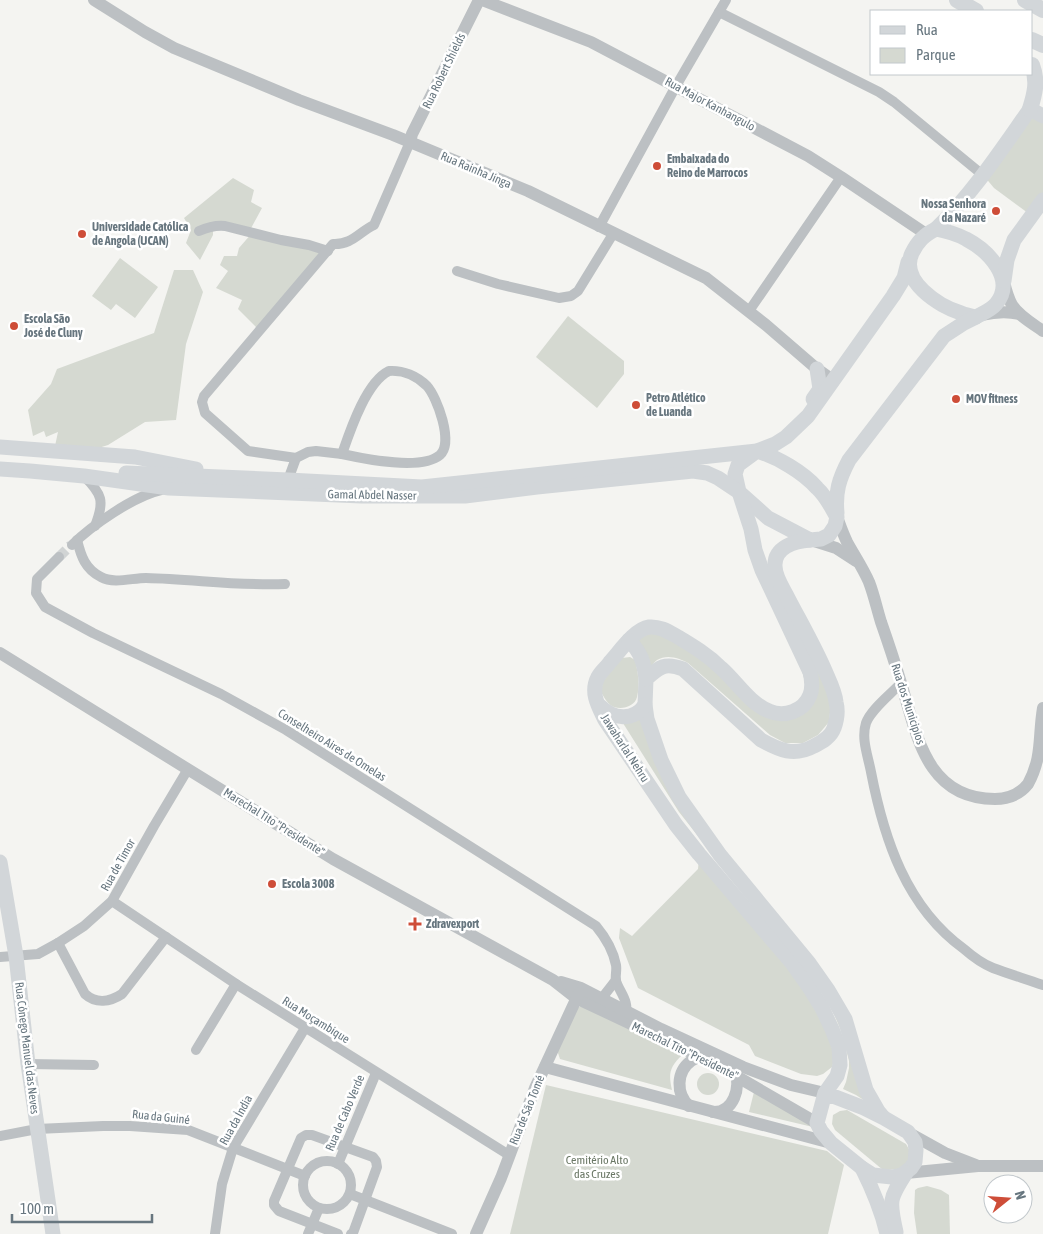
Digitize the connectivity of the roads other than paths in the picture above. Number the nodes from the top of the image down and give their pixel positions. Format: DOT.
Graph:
graph roads {
  1 [pos="94,0"];
  2 [pos="480,0"];
  3 [pos="726,0"];
  4 [pos="957,0"];
  5 [pos="1025,0"];
  6 [pos="974,10"];
  7 [pos="1043,10"];
  8 [pos="719,12"];
  9 [pos="1033,68"];
  10 [pos="676,86"];
  11 [pos="1043,95"];
  12 [pos="1037,112"];
  13 [pos="410,142"];
  14 [pos="984,176"];
  15 [pos="841,177"];
  16 [pos="1043,200"];
  17 [pos="599,227"];
  18 [pos="199,231"];
  19 [pos="931,232"];
  20 [pos="613,234"];
  21 [pos="328,251"];
  22 [pos="908,262"];
  23 [pos="457,271"];
  24 [pos="1004,281"];
  25 [pos="749,311"];
  26 [pos="1019,314"];
  27 [pos="976,317"];
  28 [pos="1043,331"];
  29 [pos="817,368"];
  30 [pos="834,381"];
  31 [pos="0,447"];
  32 [pos="757,451"];
  33 [pos="342,454"];
  34 [pos="296,458"];
  35 [pos="686,459"];
  36 [pos="0,464"];
  37 [pos="0,469"];
  38 [pos="84,476"];
  39 [pos="234,478"];
  40 [pos="288,480"];
  41 [pos="169,488"];
  42 [pos="739,492"];
  43 [pos="837,517"];
  44 [pos="95,526"];
  45 [pos="810,540"];
  46 [pos="59,557"];
  47 [pos="860,564"];
  48 [pos="285,584"];
  49 [pos="629,640"];
  50 [pos="0,653"];
  51 [pos="646,679"];
  52 [pos="901,683"];
  53 [pos="597,703"];
  54 [pos="645,705"];
  55 [pos="1043,708"];
  56 [pos="188,769"];
  57 [pos="0,862"];
  58 [pos="112,901"];
  59 [pos="166,937"];
  60 [pos="58,943"];
  61 [pos="16,956"];
  62 [pos="0,957"];
  63 [pos="616,980"];
  64 [pos="236,984"];
  65 [pos="1043,985"];
  66 [pos="579,993"];
  67 [pos="600,1004"];
  68 [pos="625,1016"];
  69 [pos="305,1028"];
  70 [pos="196,1050"];
  71 [pos="712,1052"];
  72 [pos="699,1056"];
  73 [pos="730,1060"];
  74 [pos="28,1064"];
  75 [pos="94,1064"];
  76 [pos="544,1067"];
  77 [pos="376,1073"];
  78 [pos="736,1076"];
  79 [pos="825,1093"];
  80 [pos="689,1106"];
  81 [pos="710,1112"];
  82 [pos="884,1118"];
  83 [pos="817,1123"];
  84 [pos="37,1129"];
  85 [pos="908,1132"];
  86 [pos="0,1136"];
  87 [pos="831,1143"];
  88 [pos="345,1146"];
  89 [pos="233,1148"];
  90 [pos="509,1155"];
  91 [pos="338,1164"];
  92 [pos="978,1166"];
  93 [pos="1043,1166"];
  94 [pos="862,1168"];
  95 [pos="286,1169"];
  96 [pos="906,1173"];
  97 [pos="305,1176"];
  98 [pos="350,1194"];
  99 [pos="365,1200"];
  100 [pos="319,1208"];
  101 [pos="310,1229"];
  102 [pos="52,1234"];
  103 [pos="215,1234"];
  104 [pos="338,1234"];
  105 [pos="351,1234"];
  106 [pos="452,1234"];
  107 [pos="476,1234"];
  108 [pos="887,1234"];
  109 [pos="897,1234"];
  1 -- 13 [label="street, Rua Rainha Jinga"];
  2 -- 10 [label="street, Rua Major Kanhangulo"];
  2 -- 13 [label="street, Rua Robert Shields"];
  3 -- 8 [label="street"];
  4 -- 6 [label="main road"];
  5 -- 7 [label="main road"];
  8 -- 10 [label="street"];
  8 -- 14 [label="street"];
  9 -- 12 [label="main road"];
  10 -- 15 [label="street, Rua Major Kanhangulo"];
  10 -- 17 [label="street"];
  11 -- 12 [label="main road"];
  12 -- 14 [label="main road"];
  13 -- 17 [label="street, Rua Rainha Jinga"];
  13 -- 21 [label="street"];
  14 -- 19 [label="main road"];
  15 -- 19 [label="street, Rua Major Kanhangulo"];
  15 -- 25 [label="street"];
  16 -- 24 [label="main road"];
  17 -- 20 [label="street, Rua Rainha Jinga"];
  18 -- 21 [label="street"];
  19 -- 22 [label="main road"];
  19 -- 24 [label="main road"];
  20 -- 23 [label="street"];
  20 -- 25 [label="street, Rua Rainha Jinga"];
  21 -- 34 [label="street"];
  22 -- 27 [label="main road"];
  22 -- 30 [label="main road"];
  24 -- 26 [label="street"];
  24 -- 27 [label="main road"];
  25 -- 29 [label="street, Rua Rainha Jinga"];
  26 -- 27 [label="street"];
  26 -- 28 [label="street"];
  27 -- 43 [label="main road"];
  29 -- 30 [label="street, Rua Rainha Jinga"];
  29 -- 35 [label="main road"];
  30 -- 32 [label="main road"];
  31 -- 39 [label="main road, Gamal Abdel Nasser"];
  32 -- 35 [label="main road, Gamal Abdel Nasser"];
  32 -- 42 [label="main road, Jawaharlal Nehru"];
  32 -- 43 [label="main road"];
  33 -- 33 [label="street"];
  33 -- 34 [label="street"];
  34 -- 40 [label="street"];
  35 -- 40 [label="main road, Gamal Abdel Nasser"];
  36 -- 39 [label="main road, Gamal Abdel Nasser"];
  37 -- 38 [label="main road, Gamal Abdel Nasser"];
  38 -- 41 [label="main road, Gamal Abdel Nasser"];
  38 -- 44 [label="street"];
  39 -- 40 [label="main road, Gamal Abdel Nasser"];
  41 -- 42 [label="main road, Gamal Abdel Nasser"];
  41 -- 44 [label="street"];
  42 -- 45 [label="main road, Gamal Abdel Nasser"];
  42 -- 49 [label="main road, Jawaharlal Nehru"];
  43 -- 45 [label="main road"];
  43 -- 47 [label="street, Rua dos Municipios"];
  44 -- 48 [label="street"];
  45 -- 47 [label="street"];
  45 -- 51 [label="main road"];
  46 -- 63 [label="street, Conselheiro Aires de Omelas"];
  47 -- 52 [label="street, Rua dos Municipios"];
  49 -- 51 [label="main road, Jawaharlal Nehru"];
  49 -- 53 [label="main road, Jawaharlal Nehru"];
  50 -- 56 [label="street, Marechal Tito \"Presidente\""];
  51 -- 54 [label="main road, Jawaharlal Nehru"];
  52 -- 55 [label="street, Rua dos Municipios"];
  52 -- 65 [label="street"];
  53 -- 54 [label="main road"];
  53 -- 79 [label="main road, Jawaharlal Nehru"];
  54 -- 82 [label="main road, Jawaharlal Nehru"];
  56 -- 58 [label="street, Rua de Timor"];
  56 -- 66 [label="street, Marechal Tito \"Presidente\""];
  57 -- 61 [label="main road, Rua Cónego Manuel das Neves"];
  58 -- 59 [label="street, Rua Moçambique"];
  58 -- 60 [label="street, Rua de Timor"];
  59 -- 60 [label="street"];
  59 -- 64 [label="street, Rua Moçambique"];
  60 -- 61 [label="street, Rua de Timor"];
  61 -- 62 [label="street, Rua de Timor"];
  61 -- 74 [label="main road, Rua Cónego Manuel das Neves"];
  63 -- 67 [label="street"];
  63 -- 68 [label="street, Conselheiro Aires de Omelas"];
  64 -- 69 [label="street, Rua Moçambique"];
  64 -- 70 [label="street"];
  66 -- 67 [label="street, Marechal Tito \"Presidente\""];
  66 -- 76 [label="street, Rua de São Tomé"];
  67 -- 68 [label="street, Marechal Tito \"Presidente\""];
  68 -- 71 [label="street, Marechal Tito \"Presidente\""];
  68 -- 72 [label="street, Marechal Tito \"Presidente\""];
  69 -- 77 [label="street, Rua Moçambique"];
  69 -- 89 [label="street, Rua da Índia"];
  71 -- 72 [label="street"];
  71 -- 73 [label="street, Marechal Tito \"Presidente\""];
  72 -- 78 [label="street, Marechal Tito \"Presidente\""];
  72 -- 80 [label="street"];
  73 -- 78 [label="street"];
  73 -- 79 [label="street, Marechal Tito \"Presidente\""];
  74 -- 75 [label="street"];
  74 -- 84 [label="main road, Rua Cónego Manuel das Neves"];
  76 -- 80 [label="street"];
  76 -- 90 [label="street, Rua de São Tomé"];
  77 -- 88 [label="street, Rua de Cabo Verde"];
  77 -- 90 [label="street, Rua Moçambique"];
  78 -- 81 [label="street"];
  78 -- 83 [label="street, Marechal Tito \"Presidente\""];
  79 -- 82 [label="main road"];
  79 -- 83 [label="main road, Jawaharlal Nehru"];
  80 -- 81 [label="street"];
  81 -- 87 [label="street"];
  82 -- 85 [label="main road"];
  83 -- 87 [label="main road"];
  84 -- 86 [label="street, Rua da Guiné"];
  84 -- 89 [label="street, Rua da Guiné"];
  84 -- 102 [label="main road, Rua Cónego Manuel das Neves"];
  85 -- 92 [label="street"];
  85 -- 96 [label="main road"];
  87 -- 94 [label="main road"];
  88 -- 91 [label="street, Rua de Cabo Verde"];
  88 -- 95 [label="street"];
  88 -- 99 [label="street"];
  89 -- 95 [label="street, Rua da Guiné"];
  89 -- 103 [label="street, Rua da Índia"];
  90 -- 107 [label="street, Rua de São Tomé"];
  91 -- 97 [label="street"];
  91 -- 98 [label="street"];
  92 -- 93 [label="street"];
  92 -- 96 [label="street"];
  94 -- 96 [label="main road"];
  94 -- 108 [label="main road"];
  95 -- 97 [label="street, Rua da Guiné"];
  95 -- 101 [label="street"];
  96 -- 109 [label="main road"];
  97 -- 100 [label="street"];
  98 -- 99 [label="street"];
  98 -- 100 [label="street"];
  99 -- 105 [label="street"];
  99 -- 106 [label="street"];
  100 -- 101 [label="street"];
  101 -- 104 [label="street"];
}
